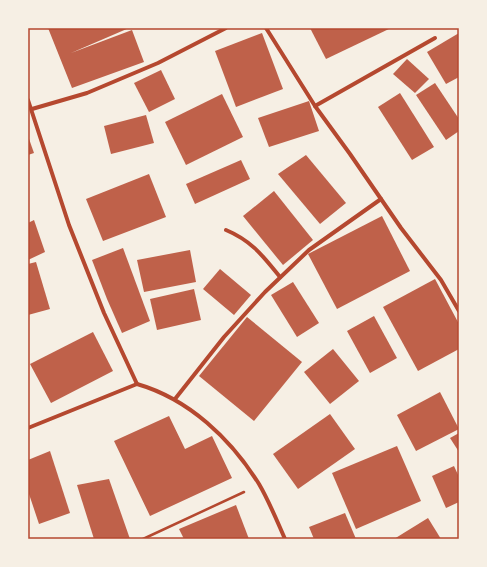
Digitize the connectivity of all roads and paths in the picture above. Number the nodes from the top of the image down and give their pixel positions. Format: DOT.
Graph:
graph roads {
  1 [pos="226,28"];
  2 [pos="266,28"];
  3 [pos="434,38"];
  4 [pos="28,100"];
  5 [pos="315,106"];
  6 [pos="32,109"];
  7 [pos="381,199"];
  8 [pos="226,230"];
  9 [pos="280,277"];
  10 [pos="459,311"];
  11 [pos="137,384"];
  12 [pos="175,399"];
  13 [pos="28,428"];
  14 [pos="259,485"];
  15 [pos="143,539"];
  16 [pos="286,539"];
  1 -- 6 [label="street"];
  2 -- 5 [label="street"];
  3 -- 5 [label="street"];
  4 -- 6 [label="street"];
  5 -- 7 [label="street"];
  6 -- 11 [label="street"];
  7 -- 9 [label="street"];
  7 -- 10 [label="street"];
  8 -- 9 [label="street"];
  9 -- 12 [label="street"];
  11 -- 12 [label="street"];
  11 -- 13 [label="street"];
  12 -- 14 [label="street"];
  14 -- 15 [label="path"];
  14 -- 16 [label="street"];
}
